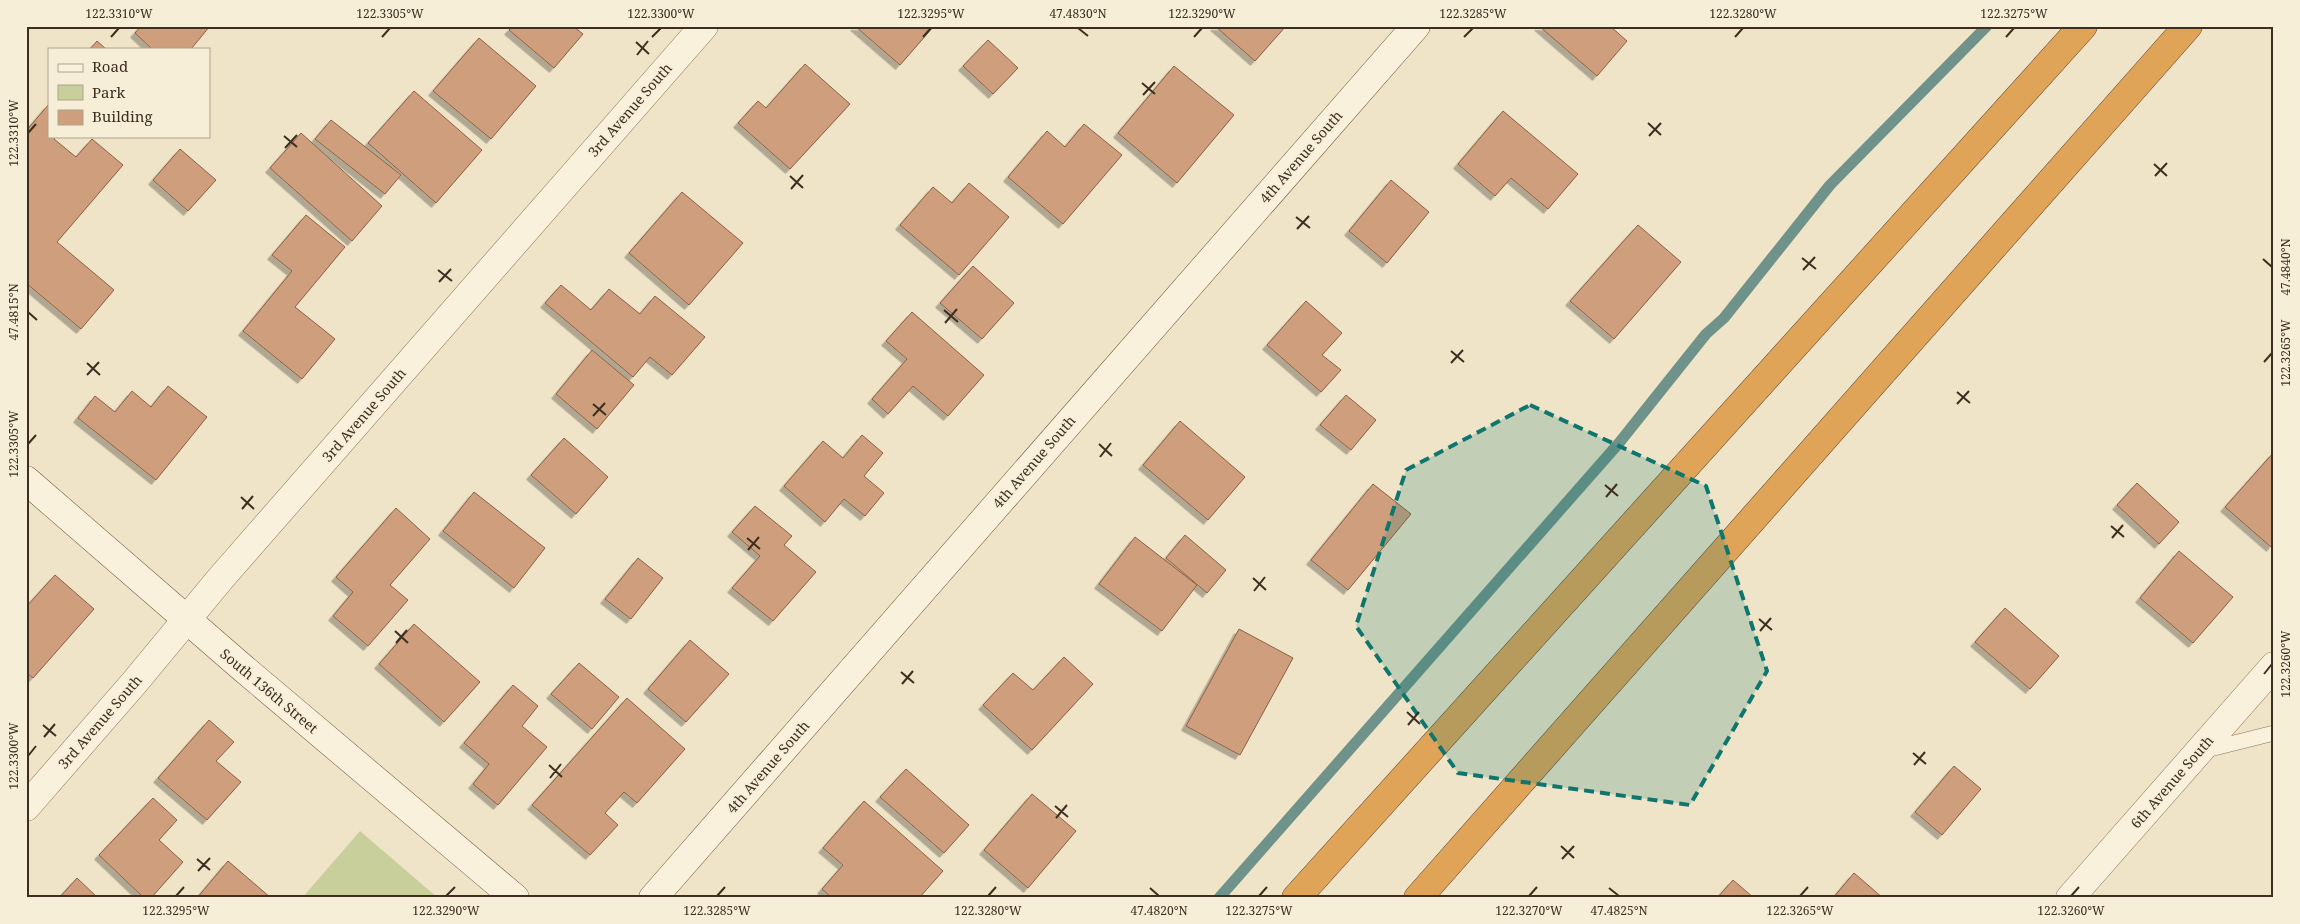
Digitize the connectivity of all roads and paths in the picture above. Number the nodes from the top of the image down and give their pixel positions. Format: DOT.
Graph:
graph roads {
  1 [pos="704,26"];
  2 [pos="1416,26"];
  3 [pos="2083,26"];
  4 [pos="2188,26"];
  5 [pos="26,480"];
  6 [pos="186,620"];
  7 [pos="2274,666"];
  8 [pos="2274,733"];
  9 [pos="2199,752"];
  10 [pos="26,807"];
  11 [pos="515,898"];
  12 [pos="653,898"];
  13 [pos="1296,898"];
  14 [pos="1418,898"];
  15 [pos="2070,898"];
  1 -- 6 [label="street, 3rd Avenue South"];
  2 -- 12 [label="street, 4th Avenue South"];
  3 -- 13 [label="highway"];
  4 -- 14 [label="highway"];
  5 -- 6 [label="street, South 136th Street"];
  6 -- 10 [label="street, 3rd Avenue South"];
  6 -- 11 [label="street, South 136th Street"];
  7 -- 9 [label="street, 6th Avenue South"];
  8 -- 9 [label="lane"];
  9 -- 15 [label="street, 6th Avenue South"];
}
